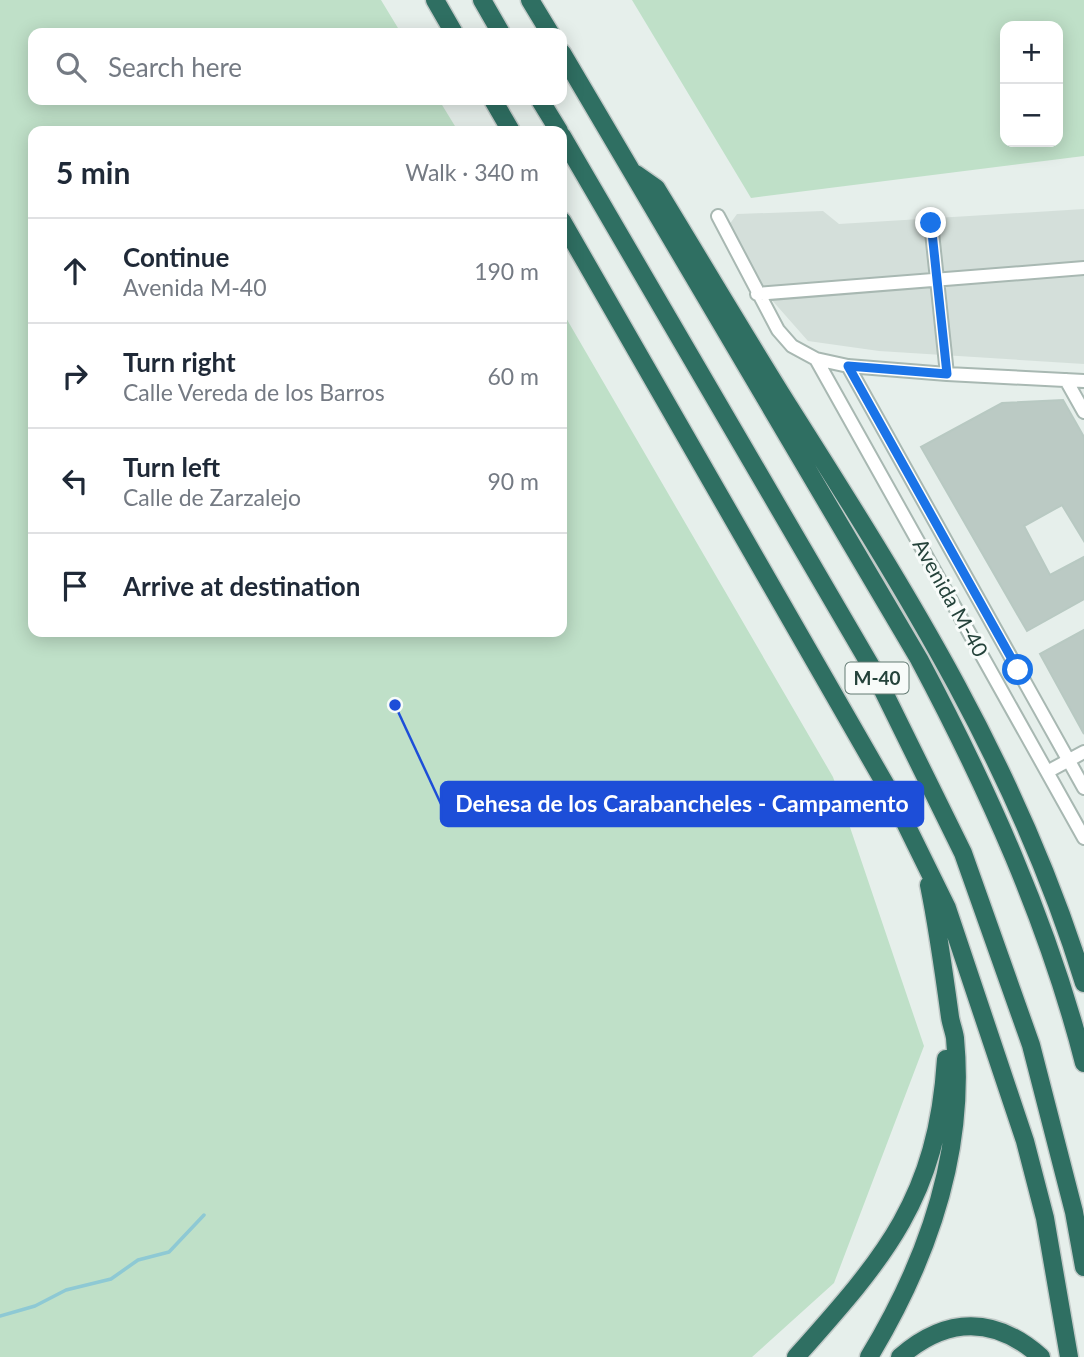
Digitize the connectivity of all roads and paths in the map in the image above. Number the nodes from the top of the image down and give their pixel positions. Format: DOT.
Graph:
graph roads {
  1 [pos="435,0"];
  2 [pos="482,0"];
  3 [pos="530,0"];
  4 [pos="451,28"];
  5 [pos="498,28"];
  6 [pos="547,28"];
  7 [pos="567,60"];
  8 [pos="495,105"];
  9 [pos="543,105"];
  10 [pos="507,126"];
  11 [pos="556,126"];
  12 [pos="567,145"];
  13 [pos="633,172"];
  14 [pos="718,216"];
  15 [pos="931,223"];
  16 [pos="567,230"];
  17 [pos="1084,268"];
  18 [pos="937,279"];
  19 [pos="757,294"];
  20 [pos="816,359"];
  21 [pos="848,366"];
  22 [pos="947,374"];
  23 [pos="1066,380"];
  24 [pos="1084,381"];
  25 [pos="1084,412"];
  26 [pos="1018,670"];
  27 [pos="997,682"];
  28 [pos="1084,752"];
  29 [pos="1069,760"];
  30 [pos="1047,772"];
  31 [pos="1084,788"];
  32 [pos="1084,838"];
  33 [pos="925,865"];
  34 [pos="1068,931"];
  35 [pos="1084,961"];
  36 [pos="1084,983"];
  37 [pos="951,1021"];
  38 [pos="1084,1063"];
  39 [pos="1084,1267"];
  40 [pos="796,1357"];
  41 [pos="869,1357"];
  42 [pos="900,1357"];
  43 [pos="1041,1357"];
  44 [pos="1069,1357"];
  1 -- 4 [label="highway"];
  2 -- 5 [label="highway"];
  3 -- 6 [label="highway"];
  7 -- 13 [label="highway, M-40"];
  8 -- 10 [label="highway"];
  9 -- 11 [label="highway"];
  12 -- 39 [label="highway, M-40"];
  13 -- 34 [label="highway"];
  13 -- 38 [label="highway, M-40"];
  14 -- 19 [label="street"];
  15 -- 18 [label="street"];
  16 -- 33 [label="highway"];
  17 -- 18 [label="street"];
  18 -- 19 [label="street"];
  18 -- 22 [label="street"];
  19 -- 20 [label="street"];
  20 -- 21 [label="street"];
  20 -- 27 [label="street, Avenida M-40"];
  21 -- 22 [label="street"];
  21 -- 26 [label="street, Avenida M-40"];
  22 -- 23 [label="street"];
  23 -- 24 [label="street"];
  23 -- 25 [label="street"];
  26 -- 27 [label="street"];
  26 -- 29 [label="street, Avenida M-40"];
  27 -- 30 [label="street, Avenida M-40"];
  28 -- 29 [label="street"];
  29 -- 30 [label="street"];
  29 -- 31 [label="street, Avenida M-40"];
  30 -- 32 [label="street, Avenida M-40"];
  33 -- 37 [label="highway"];
  33 -- 44 [label="highway"];
  34 -- 35 [label="highway"];
  34 -- 36 [label="highway"];
  37 -- 40 [label="highway"];
  37 -- 41 [label="highway"];
  42 -- 43 [label="highway"];
}
